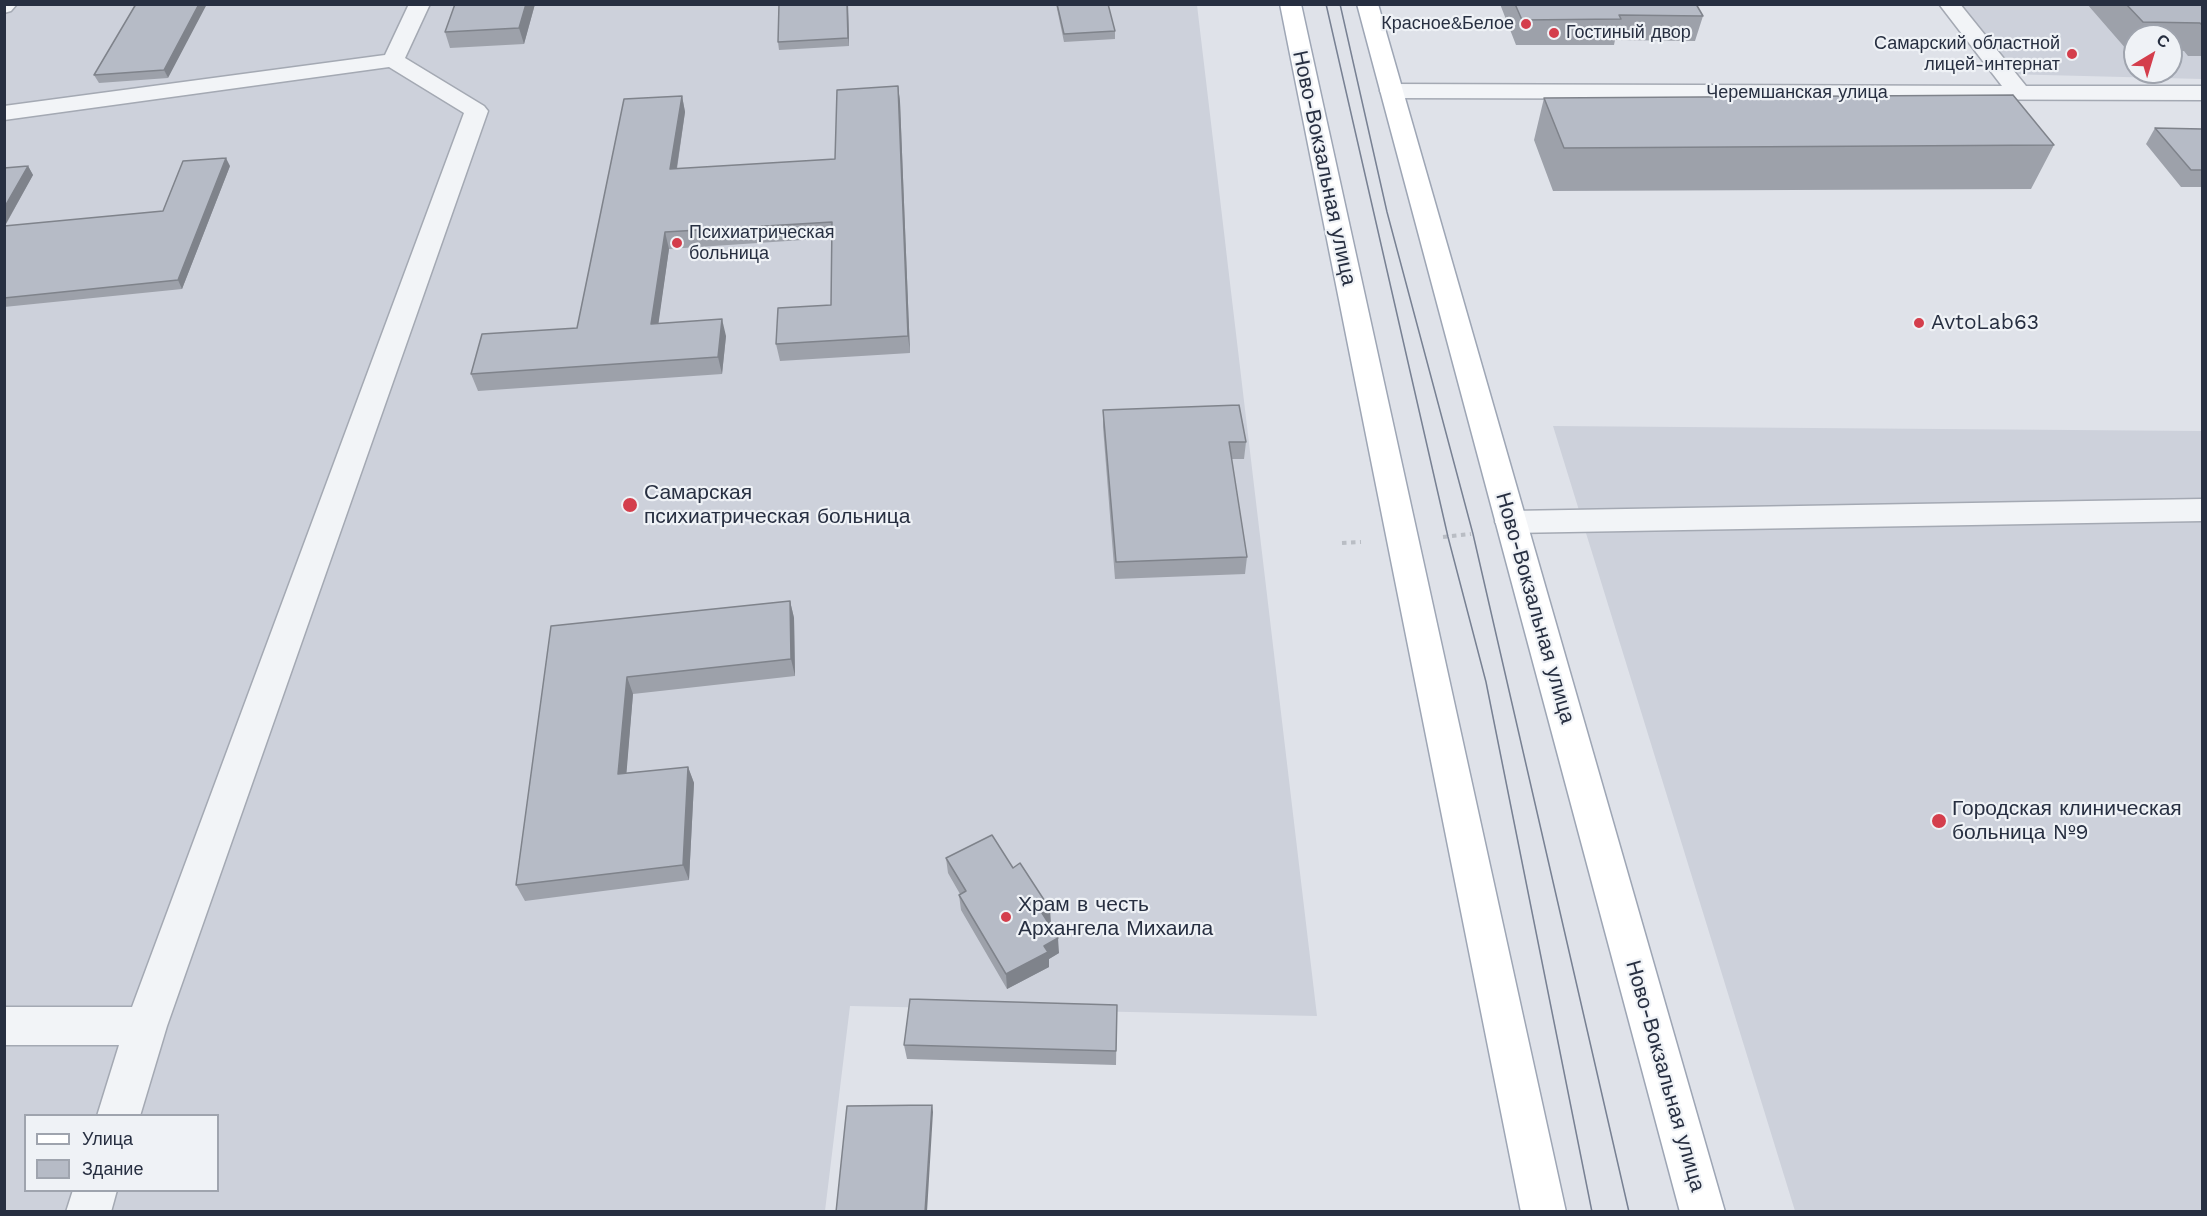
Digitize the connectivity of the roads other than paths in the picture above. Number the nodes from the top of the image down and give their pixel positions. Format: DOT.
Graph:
graph roads {
  1 [pos="420,4"];
  2 [pos="1290,4"];
  3 [pos="1367,4"];
  4 [pos="1949,4"];
  5 [pos="393,60"];
  6 [pos="1391,92"];
  7 [pos="2020,93"];
  8 [pos="2202,93"];
  9 [pos="4,113"];
  10 [pos="2202,510"];
  11 [pos="1513,529"];
  12 [pos="4,1026"];
  13 [pos="146,1026"];
  14 [pos="119,1114"];
  15 [pos="95,1192"];
  16 [pos="88,1212"];
  17 [pos="1544,1212"];
  18 [pos="1703,1212"];
  1 -- 5 [label="street"];
  2 -- 17 [label="main road, Ново-Вокзальная улица"];
  3 -- 6 [label="main road, Ново-Вокзальная улица"];
  4 -- 7 [label="street"];
  5 -- 9 [label="street"];
  5 -- 13 [label="street"];
  6 -- 7 [label="street, Черемшанская улица"];
  6 -- 11 [label="main road, Ново-Вокзальная улица"];
  7 -- 8 [label="street, Черемшанская улица"];
  10 -- 11 [label="street"];
  11 -- 18 [label="main road, Ново-Вокзальная улица"];
  12 -- 13 [label="street"];
  13 -- 14 [label="street"];
  15 -- 16 [label="street"];
}
